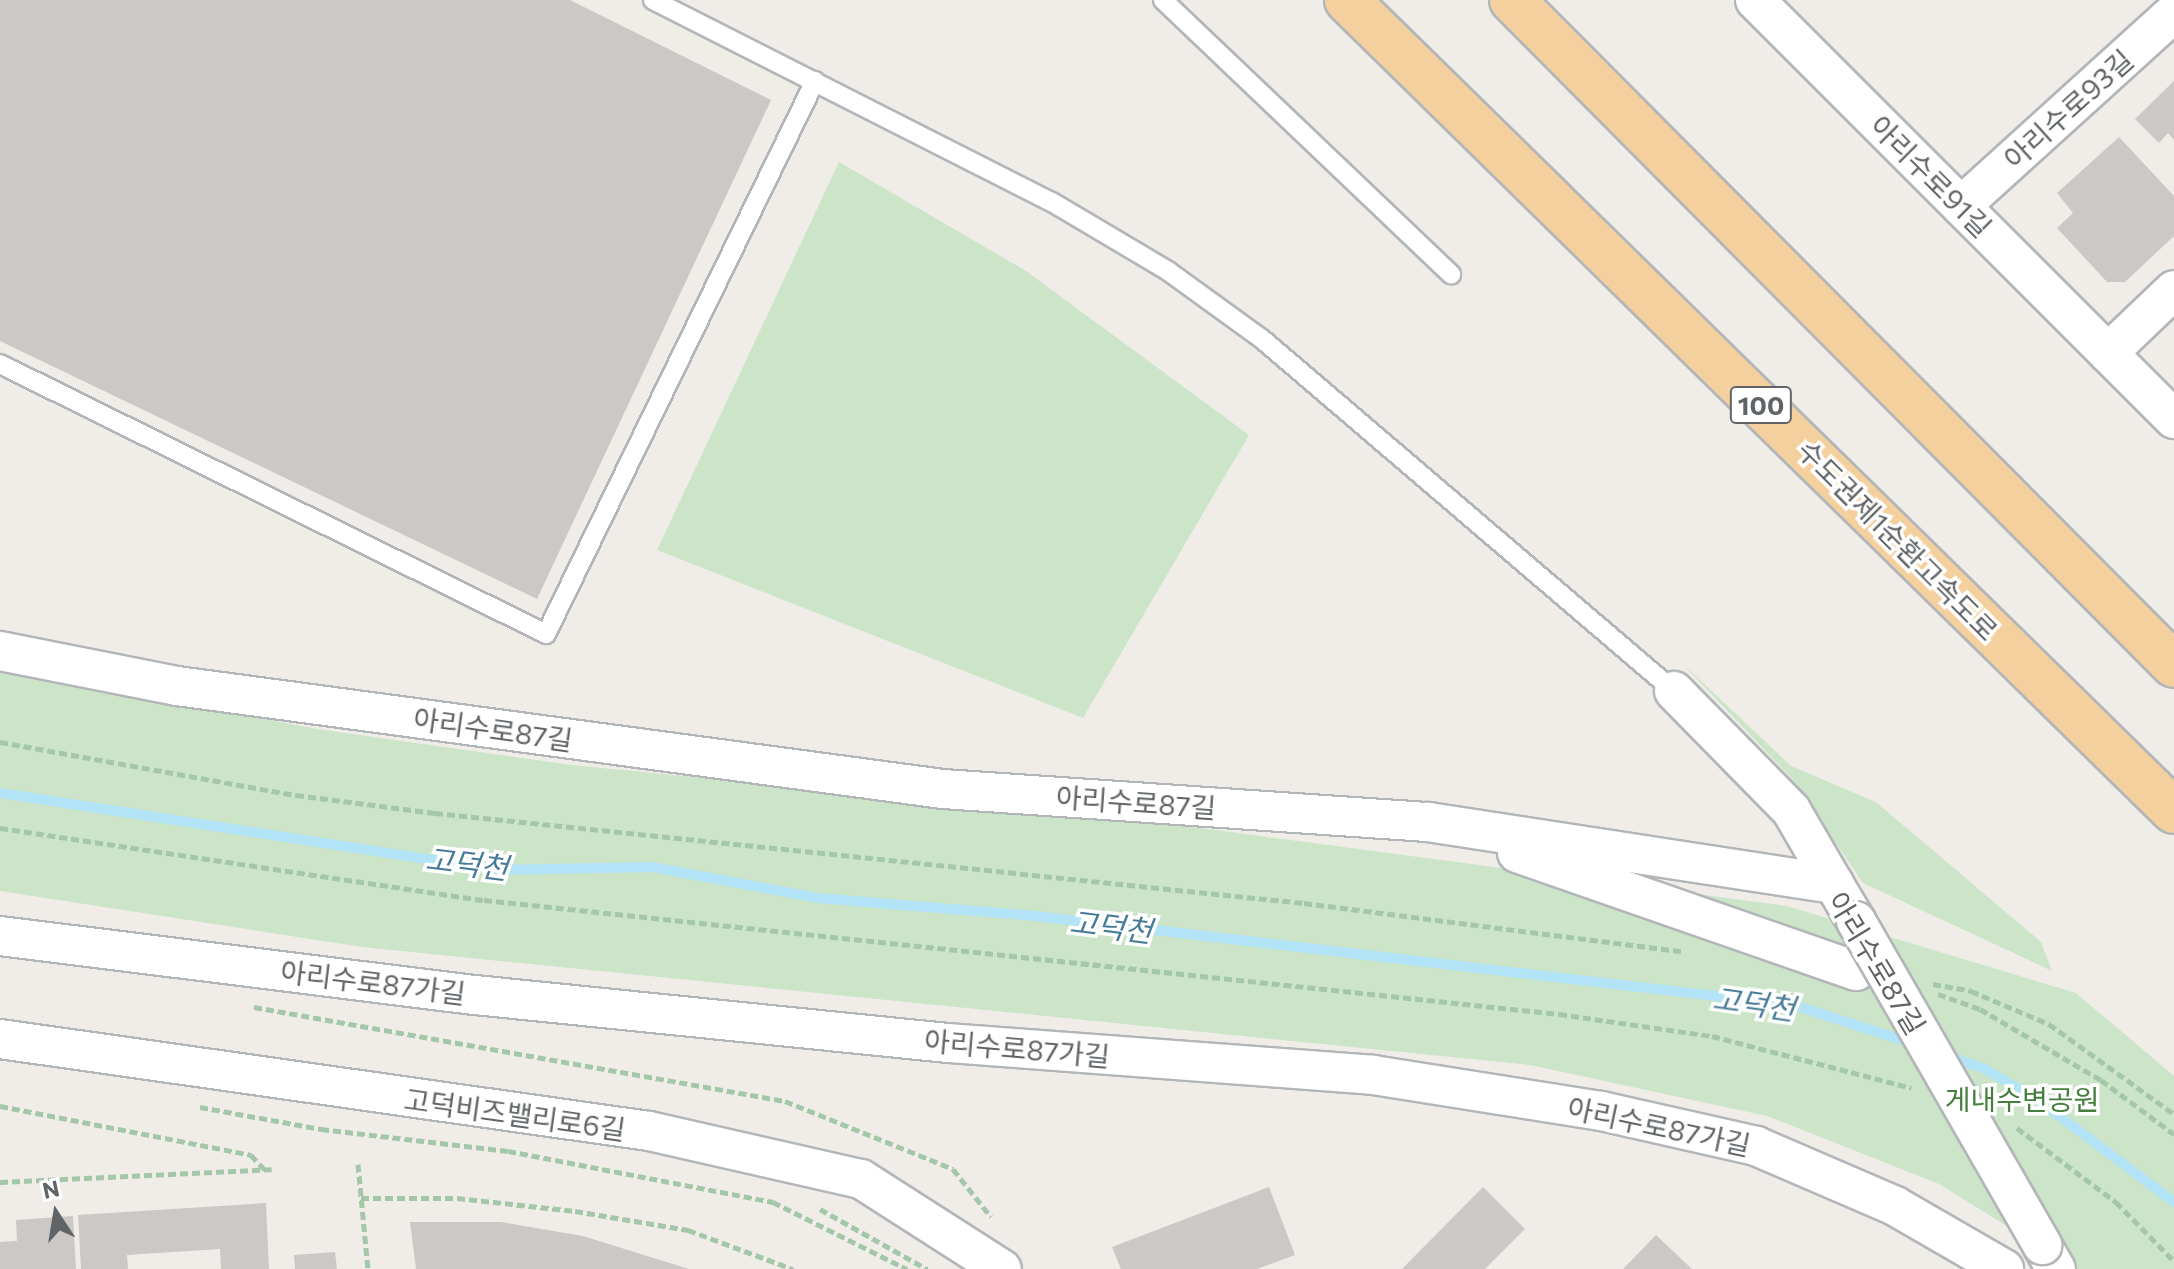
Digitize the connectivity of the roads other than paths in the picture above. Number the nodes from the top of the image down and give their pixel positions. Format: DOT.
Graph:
graph roads {
  1 [pos="653,0"];
  2 [pos="1163,0"];
  3 [pos="1347,0"];
  4 [pos="1512,0"];
  5 [pos="1755,0"];
  6 [pos="2174,13"];
  7 [pos="815,81"];
  8 [pos="1961,206"];
  9 [pos="1451,274"];
  10 [pos="2174,290"];
  11 [pos="2108,353"];
  12 [pos="0,364"];
  13 [pos="2174,419"];
  14 [pos="0,651"];
  15 [pos="2174,665"];
  16 [pos="1674,691"];
  17 [pos="2174,811"];
  18 [pos="1428,822"];
  19 [pos="1834,884"];
  20 [pos="0,936"];
  21 [pos="1856,971"];
  22 [pos="0,1039"];
  23 [pos="2049,1257"];
  24 [pos="1002,1269"];
  25 [pos="2004,1269"];
  1 -- 7 [label="lane"];
  2 -- 9 [label="lane"];
  3 -- 17 [label="highway, 수도권제1순환고속도로 / 100"];
  4 -- 15 [label="highway"];
  5 -- 8 [label="street, 아리수로91길"];
  6 -- 8 [label="street, 아리수로93길"];
  7 -- 12 [label="lane"];
  7 -- 16 [label="lane"];
  8 -- 11 [label="street, 아리수로91길"];
  10 -- 11 [label="street"];
  11 -- 13 [label="street, 아리수로91길"];
  14 -- 18 [label="street, 아리수로87길"];
  16 -- 19 [label="street"];
  18 -- 19 [label="street, 아리수로87길"];
  18 -- 21 [label="street"];
  19 -- 23 [label="street, 아리수로87길, bridge"];
  20 -- 25 [label="street, 아리수로87가길"];
  22 -- 24 [label="street, 고덕비즈밸리로6길"];
}
